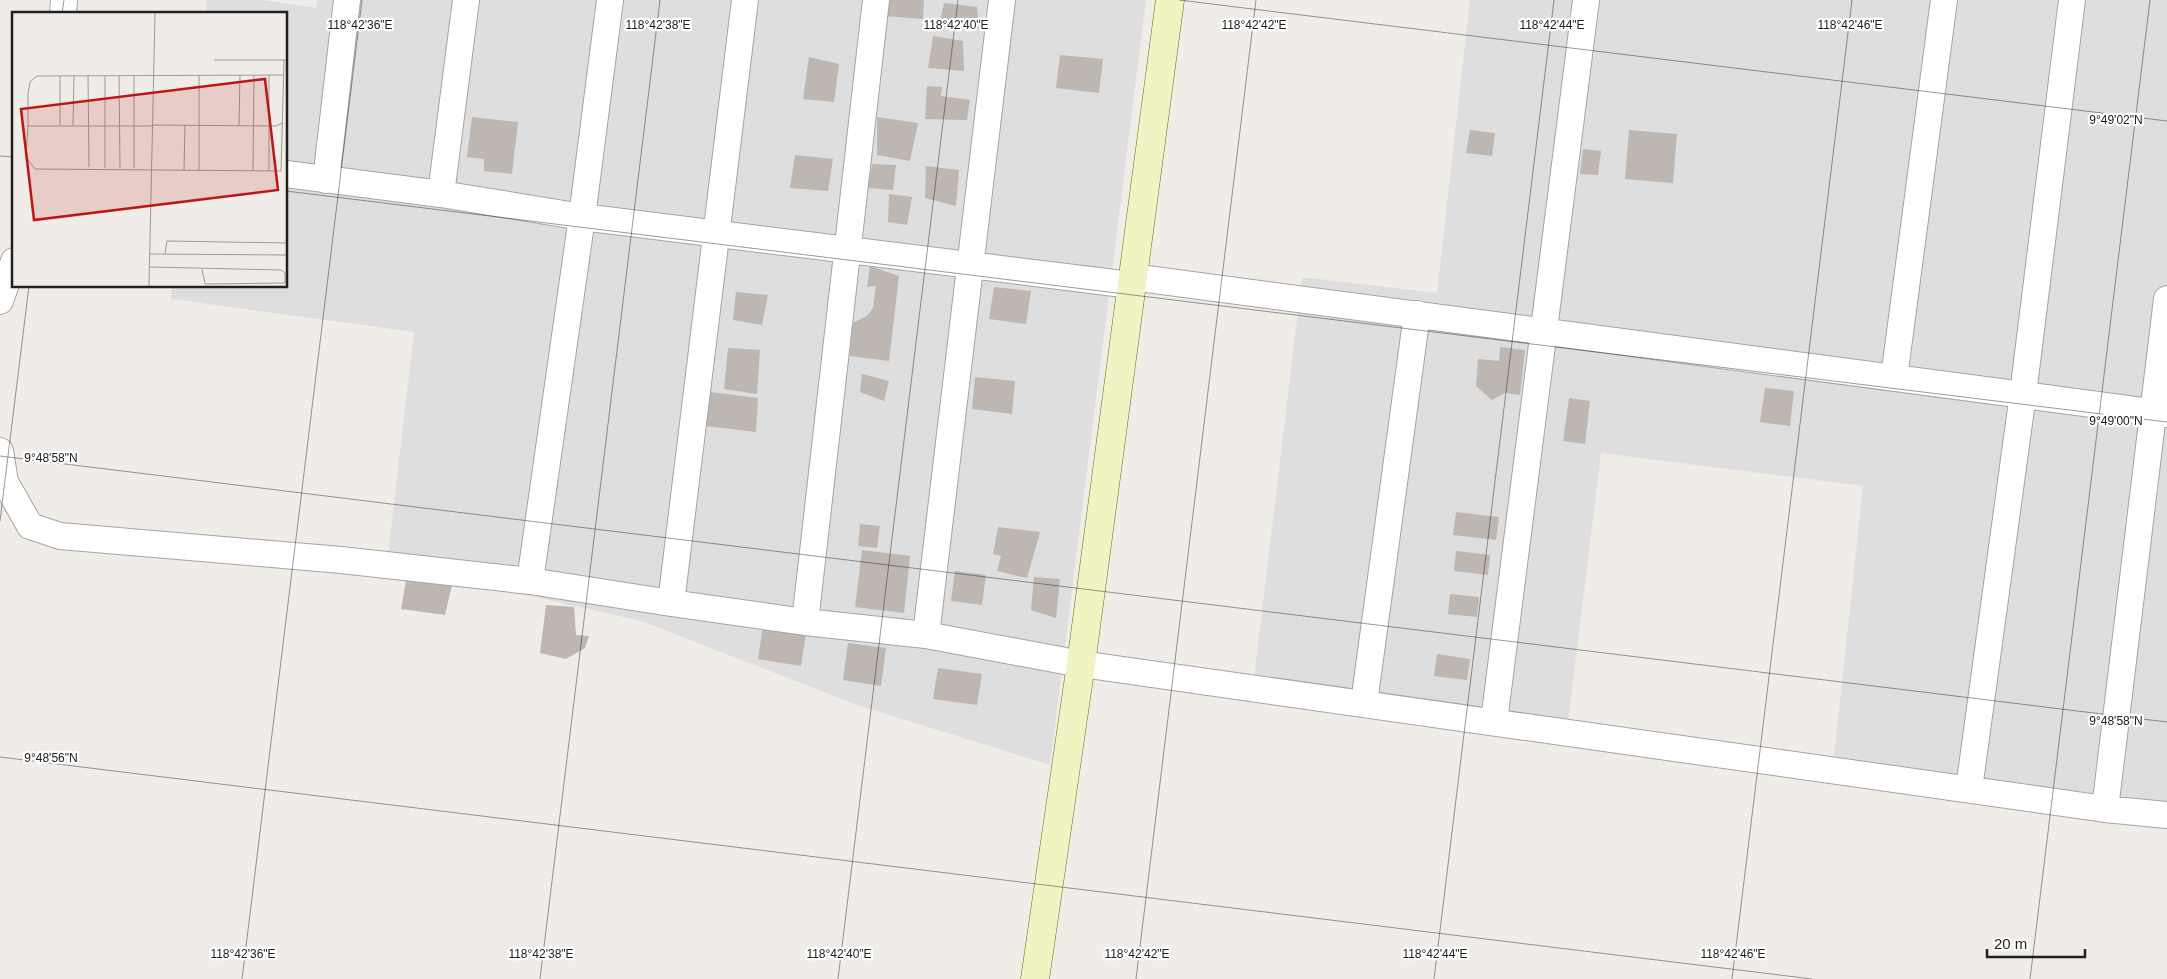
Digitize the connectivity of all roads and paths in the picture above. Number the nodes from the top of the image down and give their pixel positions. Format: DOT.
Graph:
graph roads {
  1 [pos="347,0"];
  2 [pos="466,0"];
  3 [pos="610,0"];
  4 [pos="745,0"];
  5 [pos="876,0"];
  6 [pos="1002,0"];
  7 [pos="1170,0"];
  8 [pos="1586,0"];
  9 [pos="1944,0"];
  10 [pos="2072,0"];
  11 [pos="288,174"];
  12 [pos="326,180"];
  13 [pos="441,194"];
  14 [pos="582,217"];
  15 [pos="717,234"];
  16 [pos="848,250"];
  17 [pos="970,265"];
  18 [pos="12,267"];
  19 [pos="1131,281"];
  20 [pos="2167,299"];
  21 [pos="0,301"];
  22 [pos="1417,314"];
  23 [pos="1544,332"];
  24 [pos="1894,378"];
  25 [pos="2023,394"];
  26 [pos="2160,413"];
  27 [pos="0,451"];
  28 [pos="530,581"];
  29 [pos="671,603"];
  30 [pos="805,622"];
  31 [pos="926,635"];
  32 [pos="1081,664"];
  33 [pos="1364,703"];
  34 [pos="1494,721"];
  35 [pos="1969,789"];
  36 [pos="2105,809"];
  37 [pos="2167,814"];
  38 [pos="1035,979"];
  1 -- 12 [label="street"];
  2 -- 13 [label="street"];
  3 -- 14 [label="street"];
  4 -- 15 [label="street"];
  5 -- 16 [label="street"];
  6 -- 17 [label="street"];
  7 -- 19 [label="street"];
  8 -- 23 [label="street"];
  9 -- 24 [label="street"];
  10 -- 25 [label="street"];
  11 -- 12 [label="street"];
  12 -- 13 [label="street"];
  13 -- 14 [label="street"];
  14 -- 15 [label="street"];
  14 -- 28 [label="street"];
  15 -- 16 [label="street"];
  15 -- 29 [label="street"];
  16 -- 17 [label="street"];
  16 -- 30 [label="street"];
  17 -- 19 [label="street"];
  17 -- 31 [label="street"];
  18 -- 21 [label="street"];
  19 -- 22 [label="street"];
  19 -- 32 [label="street"];
  20 -- 26 [label="street"];
  22 -- 23 [label="street"];
  22 -- 33 [label="street"];
  23 -- 24 [label="street"];
  23 -- 34 [label="street"];
  24 -- 25 [label="street"];
  25 -- 26 [label="street"];
  25 -- 35 [label="street"];
  26 -- 36 [label="street"];
  27 -- 28 [label="street"];
  28 -- 29 [label="street"];
  29 -- 30 [label="street"];
  30 -- 31 [label="street"];
  31 -- 32 [label="street"];
  32 -- 33 [label="street"];
  32 -- 38 [label="street"];
  33 -- 34 [label="street"];
  34 -- 35 [label="street"];
  35 -- 36 [label="street"];
  36 -- 37 [label="street"];
}
